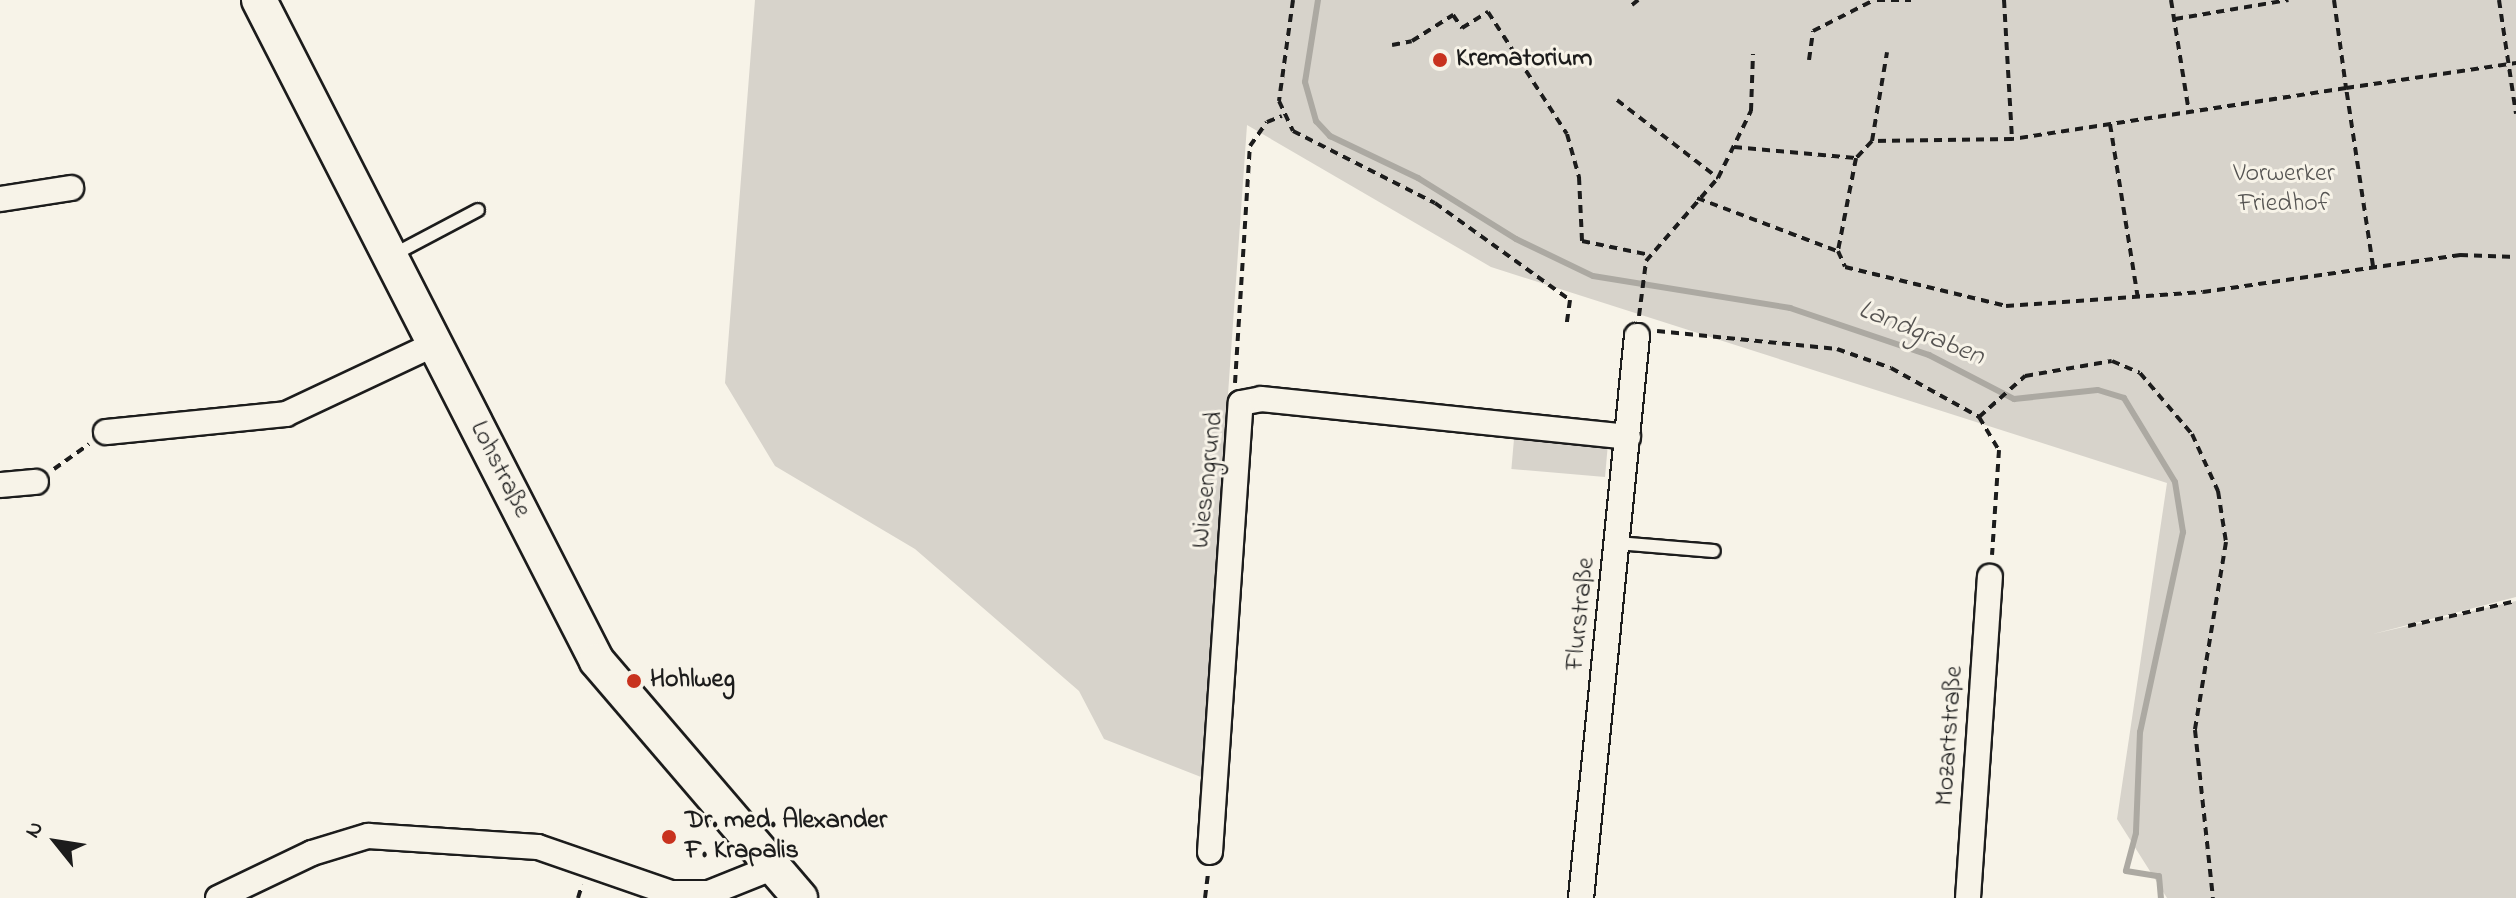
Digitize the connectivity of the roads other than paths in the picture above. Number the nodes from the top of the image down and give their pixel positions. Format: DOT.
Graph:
graph roads {
  1 [pos="259,0"];
  2 [pos="71,188"];
  3 [pos="0,199"];
  4 [pos="478,210"];
  5 [pos="390,257"];
  6 [pos="1645,333"];
  7 [pos="435,344"];
  8 [pos="106,432"];
  9 [pos="1628,437"];
  10 [pos="36,482"];
  11 [pos="0,485"];
  12 [pos="1617,543"];
  13 [pos="1714,551"];
  14 [pos="1990,577"];
  15 [pos="1210,852"];
  16 [pos="774,867"];
  17 [pos="729,892"];
  18 [pos="218,898"];
  19 [pos="800,898"];
  20 [pos="1581,898"];
  21 [pos="1968,898"];
  1 -- 5 [label="main road, Lohstraße"];
  2 -- 3 [label="street"];
  4 -- 5 [label="lane"];
  5 -- 7 [label="main road, Lohstraße"];
  6 -- 9 [label="street, Flurstraße"];
  7 -- 8 [label="street"];
  7 -- 16 [label="main road, Lohstraße"];
  9 -- 12 [label="street, Flurstraße"];
  9 -- 15 [label="street, Wiesengrund"];
  10 -- 11 [label="street"];
  12 -- 13 [label="lane"];
  12 -- 20 [label="street, Flurstraße"];
  14 -- 21 [label="street, Mozartstraße"];
  16 -- 17 [label="street"];
  16 -- 19 [label="main road, Lohstraße"];
  17 -- 18 [label="street"];
}
